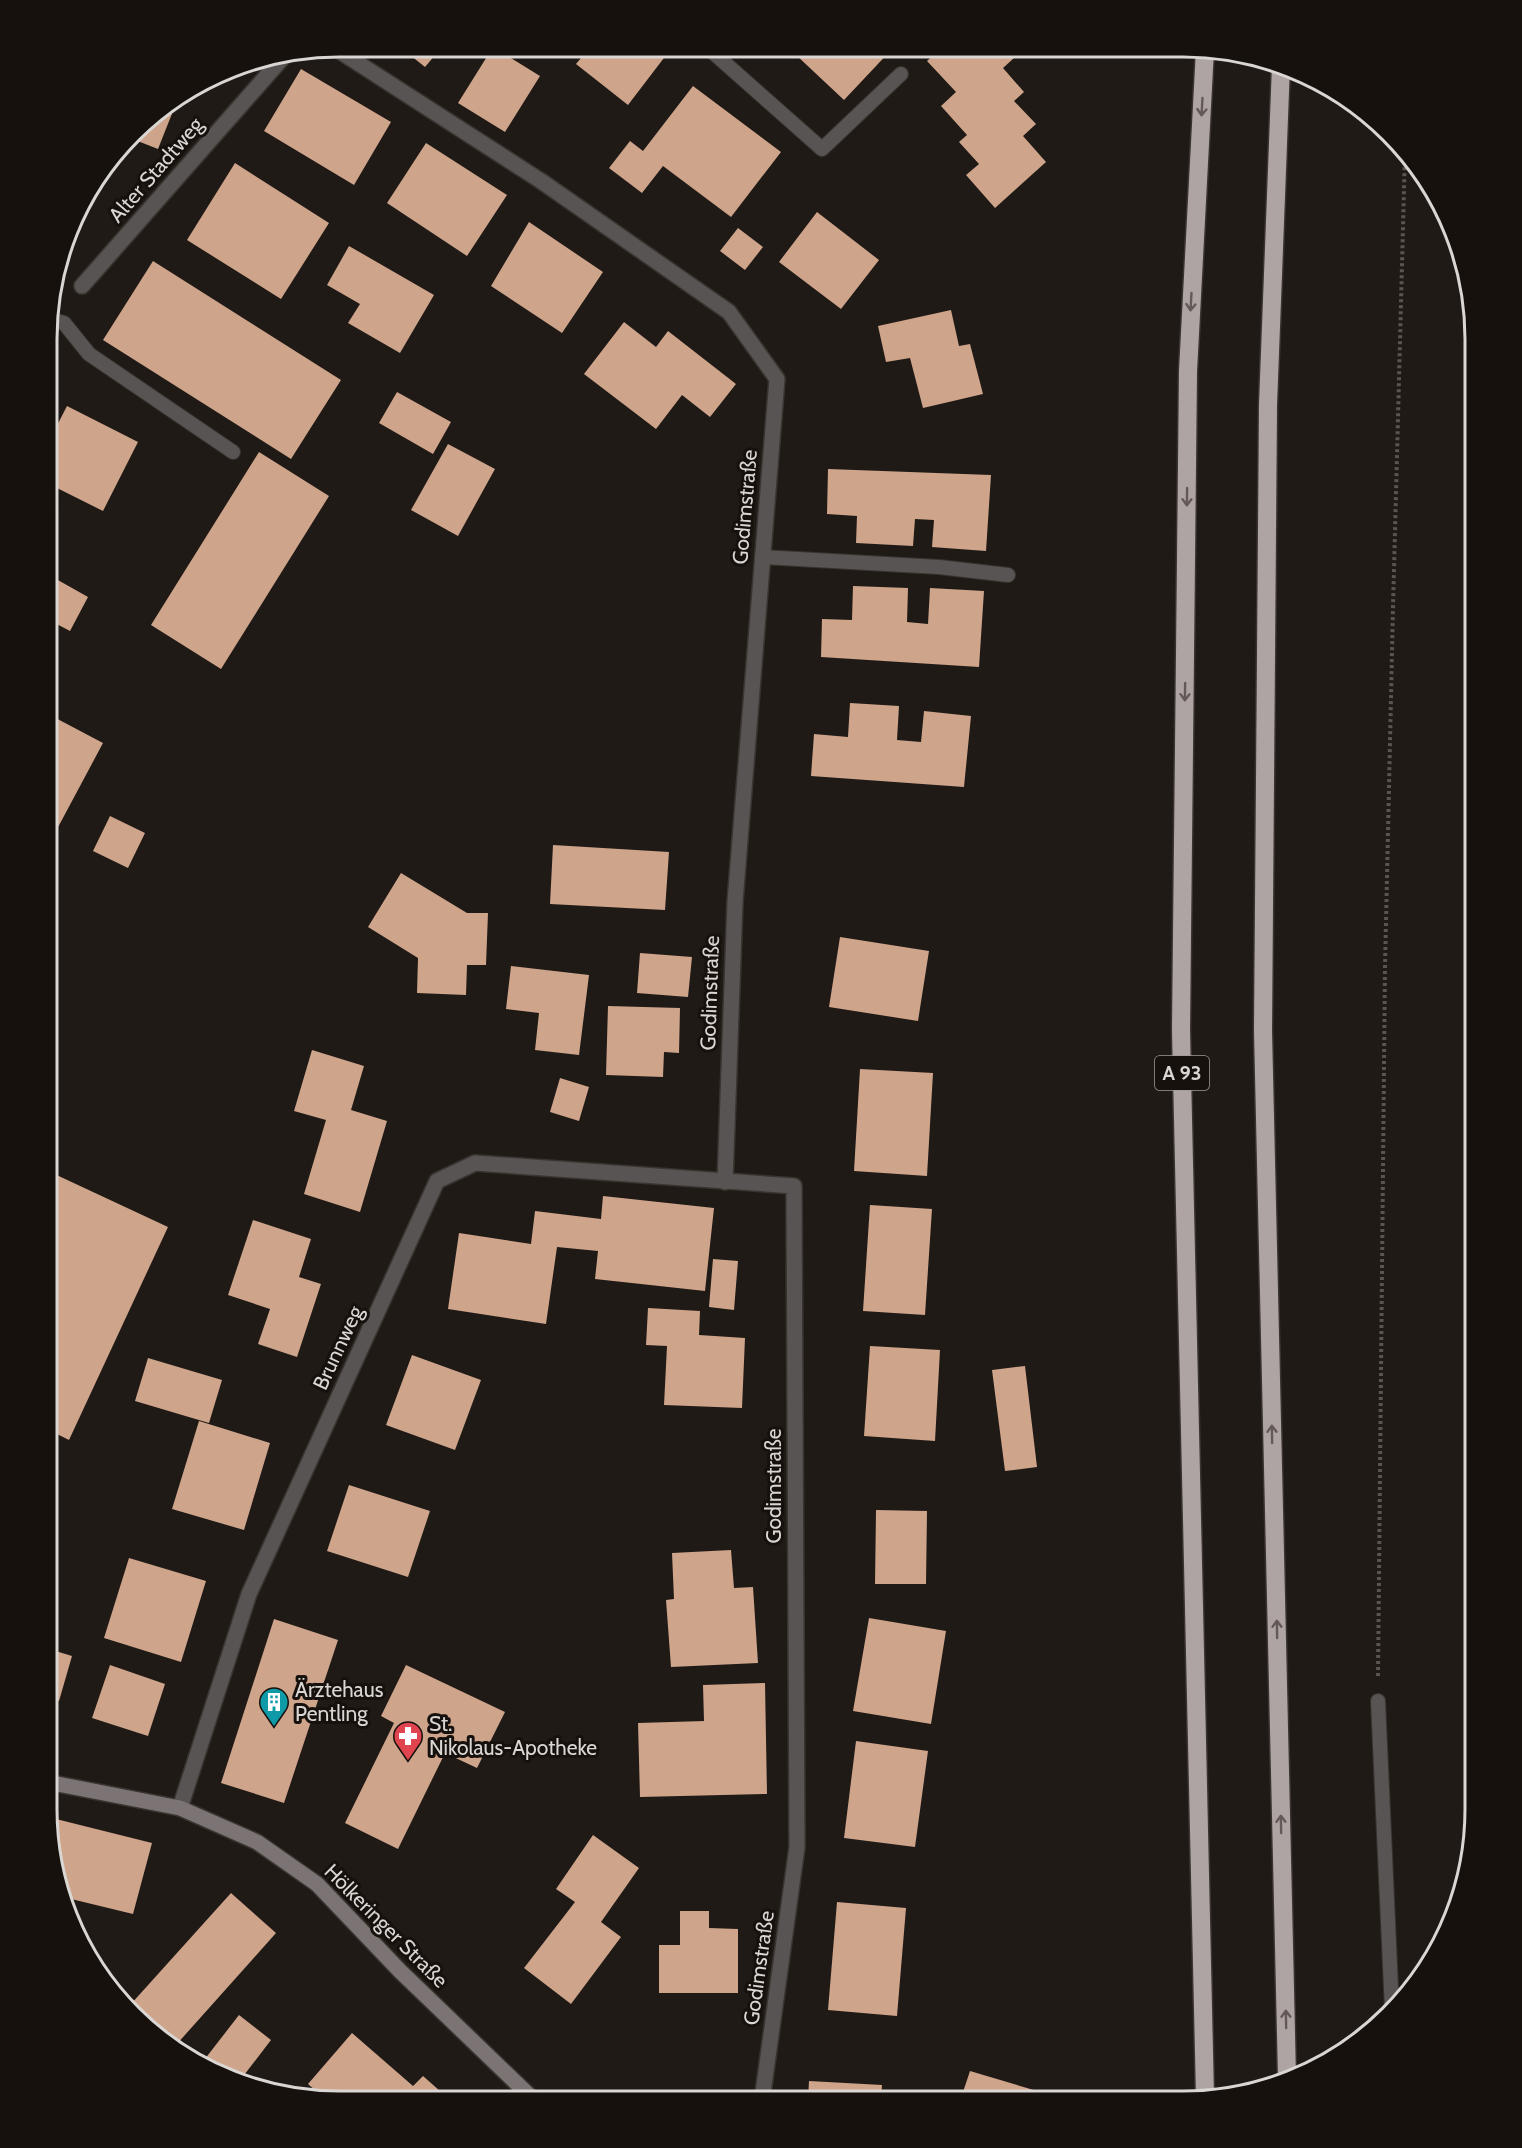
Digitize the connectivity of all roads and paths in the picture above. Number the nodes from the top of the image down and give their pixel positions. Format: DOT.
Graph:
graph roads {
  1 [pos="349,57"];
  2 [pos="718,57"];
  3 [pos="1205,58"];
  4 [pos="278,64"];
  5 [pos="1281,74"];
  6 [pos="901,75"];
  7 [pos="1405,164"];
  8 [pos="82,286"];
  9 [pos="58,321"];
  10 [pos="233,452"];
  11 [pos="762,557"];
  12 [pos="1008,575"];
  13 [pos="725,1182"];
  14 [pos="1378,1701"];
  15 [pos="57,1784"];
  16 [pos="180,1808"];
  17 [pos="1392,1999"];
  18 [pos="1287,2071"];
  19 [pos="1205,2090"];
  20 [pos="525,2091"];
  21 [pos="763,2091"];
  1 -- 11 [label="street, Godimstraße"];
  2 -- 6 [label="lane"];
  3 -- 19 [label="highway, A 93, one-way"];
  4 -- 8 [label="street, Alter Stadtweg"];
  18 -- 5 [label="highway, one-way"];
  7 -- 14 [label="path"];
  9 -- 10 [label="lane"];
  11 -- 12 [label="lane"];
  11 -- 13 [label="street, Godimstraße"];
  13 -- 16 [label="street, Brunnweg"];
  13 -- 21 [label="street, Godimstraße"];
  14 -- 17 [label="lane"];
  15 -- 16 [label="street, Hölkeringer Straße"];
  16 -- 20 [label="street, Hölkeringer Straße"];
}
